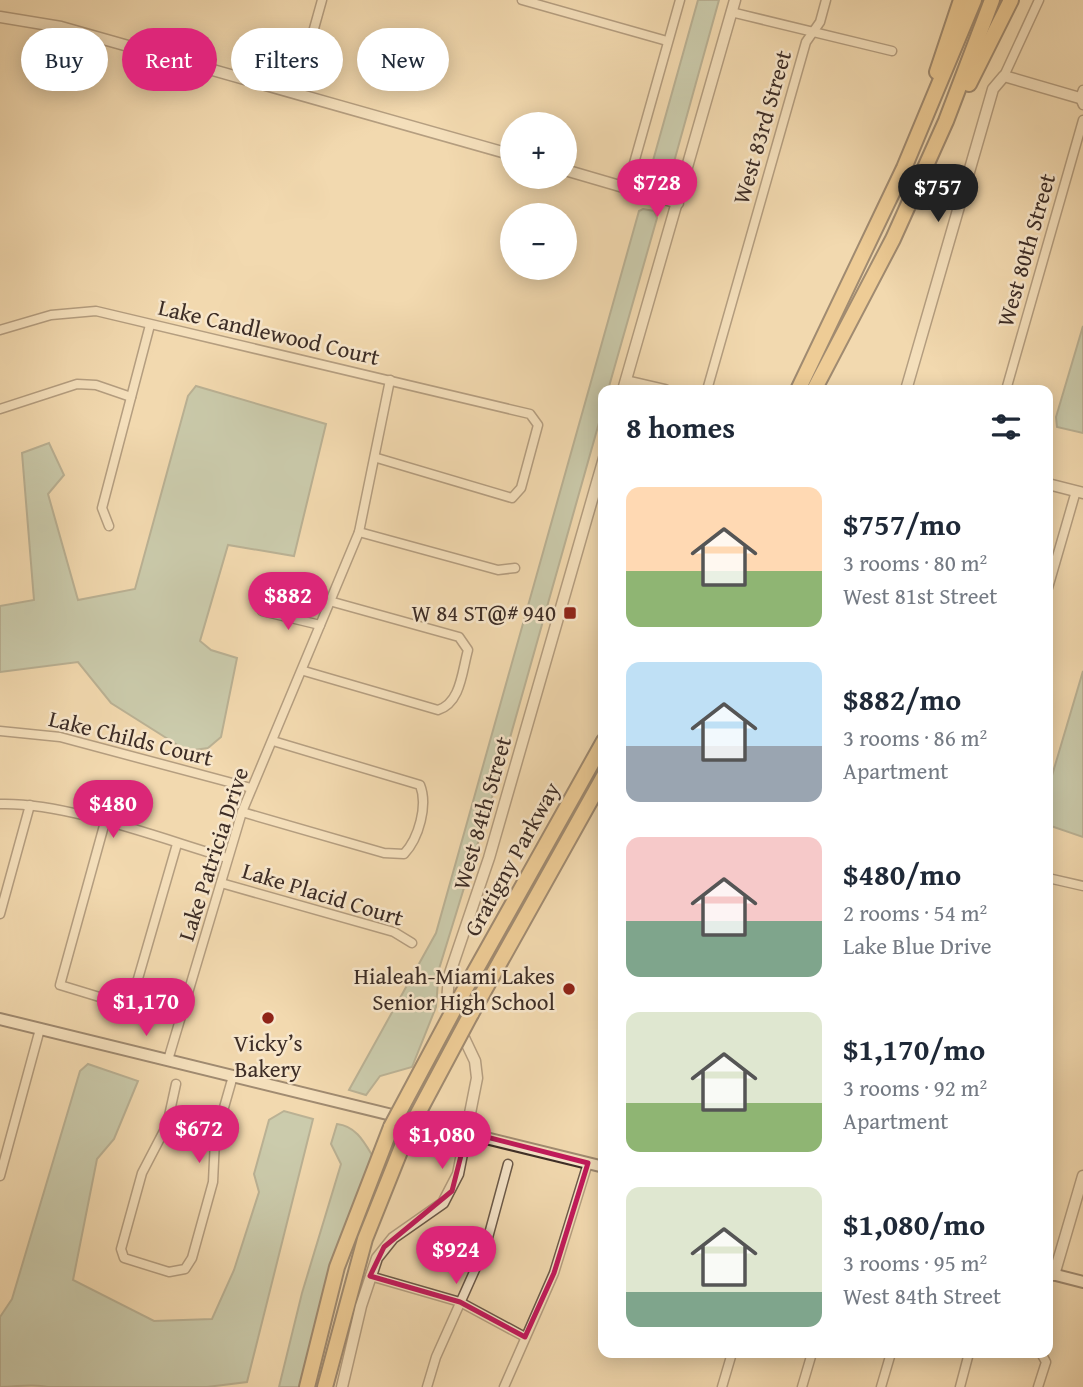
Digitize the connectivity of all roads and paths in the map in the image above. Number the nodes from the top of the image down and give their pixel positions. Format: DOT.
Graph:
graph roads {
  1 [pos="322,0"];
  2 [pos="522,0"];
  3 [pos="680,0"];
  4 [pos="735,0"];
  5 [pos="826,0"];
  6 [pos="961,0"];
  7 [pos="974,0"];
  8 [pos="992,0"];
  9 [pos="1011,0"];
  10 [pos="1039,0"];
  11 [pos="731,12"];
  12 [pos="0,17"];
  13 [pos="812,31"];
  14 [pos="667,41"];
  15 [pos="892,51"];
  16 [pos="1004,76"];
  17 [pos="296,93"];
  18 [pos="1082,98"];
  19 [pos="1083,120"];
  20 [pos="946,121"];
  21 [pos="500,151"];
  22 [pos="904,168"];
  23 [pos="577,174"];
  24 [pos="626,188"];
  25 [pos="678,202"];
  26 [pos="150,325"];
  27 [pos="0,330"];
  28 [pos="390,380"];
  29 [pos="625,385"];
  30 [pos="708,385"];
  31 [pos="800,385"];
  32 [pos="817,385"];
  33 [pos="907,385"];
  34 [pos="1007,385"];
  35 [pos="131,397"];
  36 [pos="0,408"];
  37 [pos="377,458"];
  38 [pos="598,479"];
  39 [pos="1053,485"];
  40 [pos="1079,492"];
  41 [pos="109,526"];
  42 [pos="359,532"];
  43 [pos="515,568"];
  44 [pos="1053,573"];
  45 [pos="333,602"];
  46 [pos="262,611"];
  47 [pos="320,625"];
  48 [pos="304,671"];
  49 [pos="0,730"];
  50 [pos="273,741"];
  51 [pos="598,752"];
  52 [pos="598,787"];
  53 [pos="251,788"];
  54 [pos="0,804"];
  55 [pos="30,805"];
  56 [pos="242,812"];
  57 [pos="105,822"];
  58 [pos="177,844"];
  59 [pos="227,858"];
  60 [pos="1053,879"];
  61 [pos="221,884"];
  62 [pos="1083,887"];
  63 [pos="0,914"];
  64 [pos="412,943"];
  65 [pos="0,1019"];
  66 [pos="40,1029"];
  67 [pos="168,1060"];
  68 [pos="233,1076"];
  69 [pos="176,1084"];
  70 [pos="167,1125"];
  71 [pos="467,1132"];
  72 [pos="215,1139"];
  73 [pos="588,1163"];
  74 [pos="508,1164"];
  75 [pos="598,1166"];
  76 [pos="0,1176"];
  77 [pos="1083,1176"];
  78 [pos="1053,1268"];
  79 [pos="1053,1274"];
  80 [pos="370,1276"];
  81 [pos="1083,1282"];
  82 [pos="460,1303"];
  83 [pos="525,1337"];
  84 [pos="731,1358"];
  85 [pos="811,1358"];
  86 [pos="890,1358"];
  87 [pos="968,1358"];
  88 [pos="1044,1358"];
  89 [pos="307,1387"];
  90 [pos="325,1387"];
  91 [pos="342,1387"];
  92 [pos="428,1387"];
  93 [pos="504,1387"];
  94 [pos="722,1387"];
  95 [pos="802,1387"];
  96 [pos="881,1387"];
  97 [pos="960,1387"];
  98 [pos="1038,1387"];
  1 -- 17 [label="street"];
  2 -- 14 [label="street"];
  3 -- 14 [label="street"];
  4 -- 11 [label="street"];
  5 -- 13 [label="street, West 83rd Street"];
  6 -- 22 [label="highway"];
  7 -- 22 [label="highway"];
  8 -- 20 [label="highway"];
  9 -- 20 [label="highway"];
  10 -- 16 [label="street"];
  11 -- 13 [label="street"];
  11 -- 25 [label="street"];
  12 -- 17 [label="street"];
  13 -- 15 [label="street"];
  13 -- 30 [label="street, West 83rd Street"];
  14 -- 24 [label="street"];
  16 -- 18 [label="street"];
  16 -- 33 [label="street"];
  17 -- 21 [label="street"];
  19 -- 34 [label="street, West 80th Street"];
  20 -- 32 [label="highway"];
  22 -- 31 [label="highway"];
  23 -- 24 [label="street"];
  24 -- 25 [label="street"];
  25 -- 29 [label="street"];
  26 -- 27 [label="street, Lake Candlewood Court"];
  26 -- 28 [label="street, Lake Candlewood Court"];
  26 -- 35 [label="street"];
  28 -- 37 [label="street, Lake Patricia Drive"];
  28 -- 37 [label="street, Lake Candlewood Court"];
  35 -- 36 [label="street"];
  35 -- 41 [label="street"];
  37 -- 42 [label="street, Lake Patricia Drive"];
  38 -- 71 [label="street, West 84th Street"];
  39 -- 40 [label="street"];
  40 -- 44 [label="street"];
  42 -- 43 [label="street"];
  42 -- 45 [label="street, Lake Patricia Drive"];
  45 -- 47 [label="street, Lake Patricia Drive"];
  45 -- 48 [label="street"];
  46 -- 47 [label="street"];
  47 -- 48 [label="street, Lake Patricia Drive"];
  48 -- 50 [label="street, Lake Patricia Drive"];
  49 -- 53 [label="street, Lake Childs Court"];
  50 -- 53 [label="street, Lake Patricia Drive"];
  50 -- 56 [label="street"];
  51 -- 89 [label="highway, Gratigny Parkway, bridge"];
  52 -- 90 [label="highway, Gratigny Parkway, bridge"];
  53 -- 56 [label="street, Lake Patricia Drive"];
  54 -- 55 [label="street"];
  55 -- 57 [label="street"];
  55 -- 63 [label="street"];
  56 -- 59 [label="street, Lake Patricia Drive"];
  57 -- 58 [label="street"];
  57 -- 58 [label="street"];
  58 -- 59 [label="street"];
  59 -- 61 [label="street, Lake Patricia Drive"];
  60 -- 62 [label="street"];
  61 -- 64 [label="street, Lake Placid Court"];
  61 -- 67 [label="street, Lake Patricia Drive"];
  65 -- 66 [label="main road"];
  66 -- 67 [label="main road"];
  66 -- 76 [label="street"];
  67 -- 68 [label="main road"];
  68 -- 71 [label="main road"];
  68 -- 72 [label="street"];
  69 -- 70 [label="street"];
  70 -- 72 [label="street"];
  70 -- 72 [label="street"];
  71 -- 73 [label="main road"];
  71 -- 80 [label="street, West 84th Street"];
  73 -- 75 [label="main road"];
  73 -- 83 [label="street"];
  74 -- 82 [label="street"];
  77 -- 78 [label="street"];
  79 -- 81 [label="main road"];
  80 -- 82 [label="street"];
  80 -- 91 [label="street, West 84th Street"];
  82 -- 83 [label="street"];
  82 -- 92 [label="street"];
  83 -- 93 [label="street"];
  84 -- 94 [label="street"];
  85 -- 95 [label="street"];
  86 -- 96 [label="street"];
  87 -- 97 [label="street"];
  88 -- 98 [label="street"];
}
